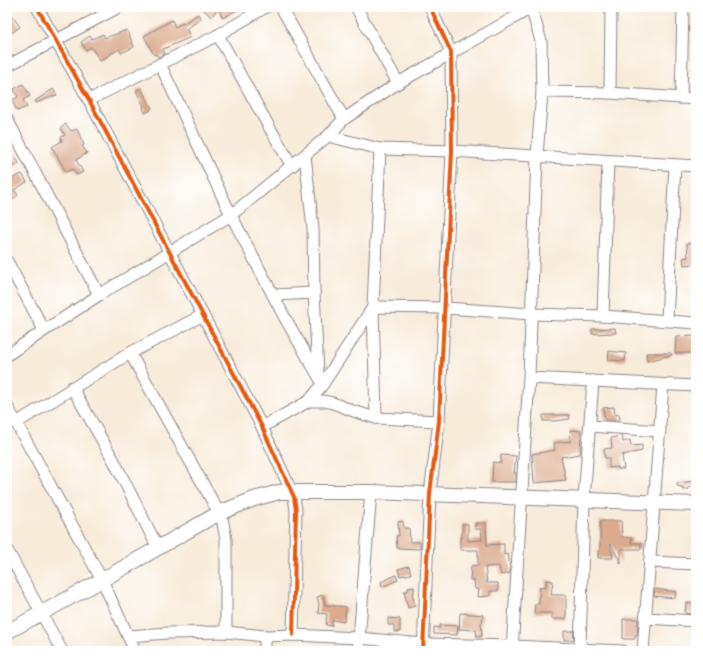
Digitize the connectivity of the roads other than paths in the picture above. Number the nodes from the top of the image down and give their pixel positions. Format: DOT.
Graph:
graph roads {
  1 [pos="37,7"];
  2 [pos="119,7"];
  3 [pos="266,7"];
  4 [pos="281,7"];
  5 [pos="356,7"];
  6 [pos="430,7"];
  7 [pos="532,7"];
  8 [pos="611,7"];
  9 [pos="683,7"];
  10 [pos="218,35"];
  11 [pos="57,40"];
  12 [pos="451,52"];
  13 [pos="160,64"];
  14 [pos="7,66"];
  15 [pos="398,83"];
  16 [pos="542,92"];
  17 [pos="610,93"];
  18 [pos="681,98"];
  19 [pos="696,99"];
  20 [pos="89,100"];
  21 [pos="7,119"];
  22 [pos="344,119"];
  23 [pos="328,136"];
  24 [pos="380,148"];
  25 [pos="452,151"];
  26 [pos="305,155"];
  27 [pos="537,156"];
  28 [pos="608,161"];
  29 [pos="675,165"];
  30 [pos="292,166"];
  31 [pos="696,166"];
  32 [pos="231,215"];
  33 [pos="170,252"];
  34 [pos="7,261"];
  35 [pos="314,293"];
  36 [pos="99,295"];
  37 [pos="274,295"];
  38 [pos="373,308"];
  39 [pos="445,308"];
  40 [pos="532,314"];
  41 [pos="203,315"];
  42 [pos="603,316"];
  43 [pos="667,320"];
  44 [pos="696,323"];
  45 [pos="44,330"];
  46 [pos="130,353"];
  47 [pos="7,355"];
  48 [pos="529,378"];
  49 [pos="320,380"];
  50 [pos="593,381"];
  51 [pos="663,385"];
  52 [pos="696,386"];
  53 [pos="72,388"];
  54 [pos="309,401"];
  55 [pos="7,406"];
  56 [pos="376,418"];
  57 [pos="439,421"];
  58 [pos="16,423"];
  59 [pos="590,426"];
  60 [pos="262,427"];
  61 [pos="660,431"];
  62 [pos="291,491"];
  63 [pos="371,492"];
  64 [pos="430,494"];
  65 [pos="521,497"];
  66 [pos="584,499"];
  67 [pos="654,503"];
  68 [pos="696,504"];
  69 [pos="219,514"];
  70 [pos="158,548"];
  71 [pos="7,550"];
  72 [pos="650,562"];
  73 [pos="696,564"];
  74 [pos="102,580"];
  75 [pos="42,613"];
  76 [pos="646,618"];
  77 [pos="696,620"];
  78 [pos="7,632"];
  79 [pos="226,632"];
  80 [pos="293,635"];
  81 [pos="128,636"];
  82 [pos="265,636"];
  83 [pos="359,638"];
  84 [pos="423,648"];
  85 [pos="513,648"];
  86 [pos="580,650"];
  87 [pos="62,651"];
  88 [pos="135,651"];
  89 [pos="265,651"];
  90 [pos="358,651"];
  91 [pos="622,651"];
  92 [pos="643,651"];
  1 -- 11 [label="street"];
  2 -- 11 [label="street"];
  3 -- 10 [label="street"];
  4 -- 22 [label="street"];
  5 -- 15 [label="street"];
  6 -- 12 [label="street"];
  7 -- 12 [label="street"];
  7 -- 16 [label="street"];
  8 -- 17 [label="street"];
  9 -- 18 [label="street"];
  10 -- 13 [label="street"];
  10 -- 30 [label="street"];
  11 -- 14 [label="street"];
  11 -- 20 [label="street"];
  12 -- 15 [label="street"];
  12 -- 25 [label="street"];
  13 -- 20 [label="street"];
  13 -- 32 [label="street"];
  15 -- 22 [label="street"];
  16 -- 17 [label="street"];
  16 -- 27 [label="street"];
  17 -- 18 [label="street"];
  18 -- 19 [label="street"];
  20 -- 33 [label="street"];
  21 -- 36 [label="street"];
  22 -- 23 [label="street"];
  23 -- 24 [label="street"];
  23 -- 26 [label="street"];
  24 -- 25 [label="street"];
  24 -- 38 [label="street"];
  25 -- 27 [label="street"];
  25 -- 39 [label="street"];
  26 -- 30 [label="street"];
  26 -- 35 [label="street"];
  27 -- 28 [label="street"];
  27 -- 40 [label="street"];
  28 -- 29 [label="street"];
  28 -- 42 [label="street"];
  29 -- 31 [label="street"];
  29 -- 43 [label="street"];
  30 -- 32 [label="street"];
  32 -- 33 [label="street"];
  32 -- 37 [label="street"];
  33 -- 36 [label="street"];
  33 -- 41 [label="street"];
  34 -- 45 [label="street"];
  35 -- 37 [label="street"];
  35 -- 49 [label="street"];
  36 -- 45 [label="street"];
  37 -- 49 [label="street"];
  38 -- 39 [label="street"];
  38 -- 49 [label="street"];
  38 -- 56 [label="street"];
  39 -- 40 [label="street"];
  39 -- 57 [label="street"];
  40 -- 42 [label="street"];
  40 -- 48 [label="street"];
  41 -- 46 [label="street"];
  41 -- 60 [label="street"];
  42 -- 43 [label="street"];
  43 -- 44 [label="street"];
  45 -- 47 [label="street"];
  46 -- 53 [label="street"];
  46 -- 69 [label="street"];
  48 -- 50 [label="street"];
  48 -- 65 [label="street"];
  49 -- 54 [label="street"];
  50 -- 51 [label="street"];
  50 -- 59 [label="street"];
  51 -- 52 [label="street"];
  51 -- 61 [label="street"];
  53 -- 58 [label="street"];
  53 -- 70 [label="street"];
  54 -- 56 [label="street"];
  54 -- 60 [label="street"];
  55 -- 58 [label="street"];
  56 -- 57 [label="street"];
  57 -- 64 [label="street"];
  58 -- 74 [label="street"];
  59 -- 61 [label="street"];
  59 -- 66 [label="street"];
  60 -- 62 [label="street"];
  61 -- 67 [label="street"];
  62 -- 63 [label="main road"];
  62 -- 69 [label="main road"];
  62 -- 80 [label="street"];
  63 -- 64 [label="main road"];
  63 -- 83 [label="street"];
  64 -- 65 [label="main road"];
  64 -- 84 [label="street"];
  65 -- 66 [label="main road"];
  65 -- 85 [label="street"];
  66 -- 67 [label="main road"];
  66 -- 86 [label="street"];
  67 -- 68 [label="main road"];
  67 -- 72 [label="street"];
  69 -- 70 [label="main road"];
  69 -- 79 [label="street"];
  70 -- 74 [label="main road"];
  71 -- 75 [label="street"];
  72 -- 73 [label="street"];
  72 -- 76 [label="street"];
  74 -- 75 [label="main road"];
  74 -- 81 [label="street"];
  75 -- 78 [label="main road"];
  75 -- 87 [label="street"];
  76 -- 77 [label="street"];
  76 -- 92 [label="street"];
  79 -- 81 [label="street"];
  79 -- 82 [label="street"];
  80 -- 82 [label="street"];
  80 -- 83 [label="street"];
  81 -- 88 [label="street"];
  82 -- 89 [label="street"];
  83 -- 84 [label="street"];
  83 -- 90 [label="street"];
  84 -- 85 [label="street"];
  85 -- 86 [label="street"];
  86 -- 91 [label="street"];
}
